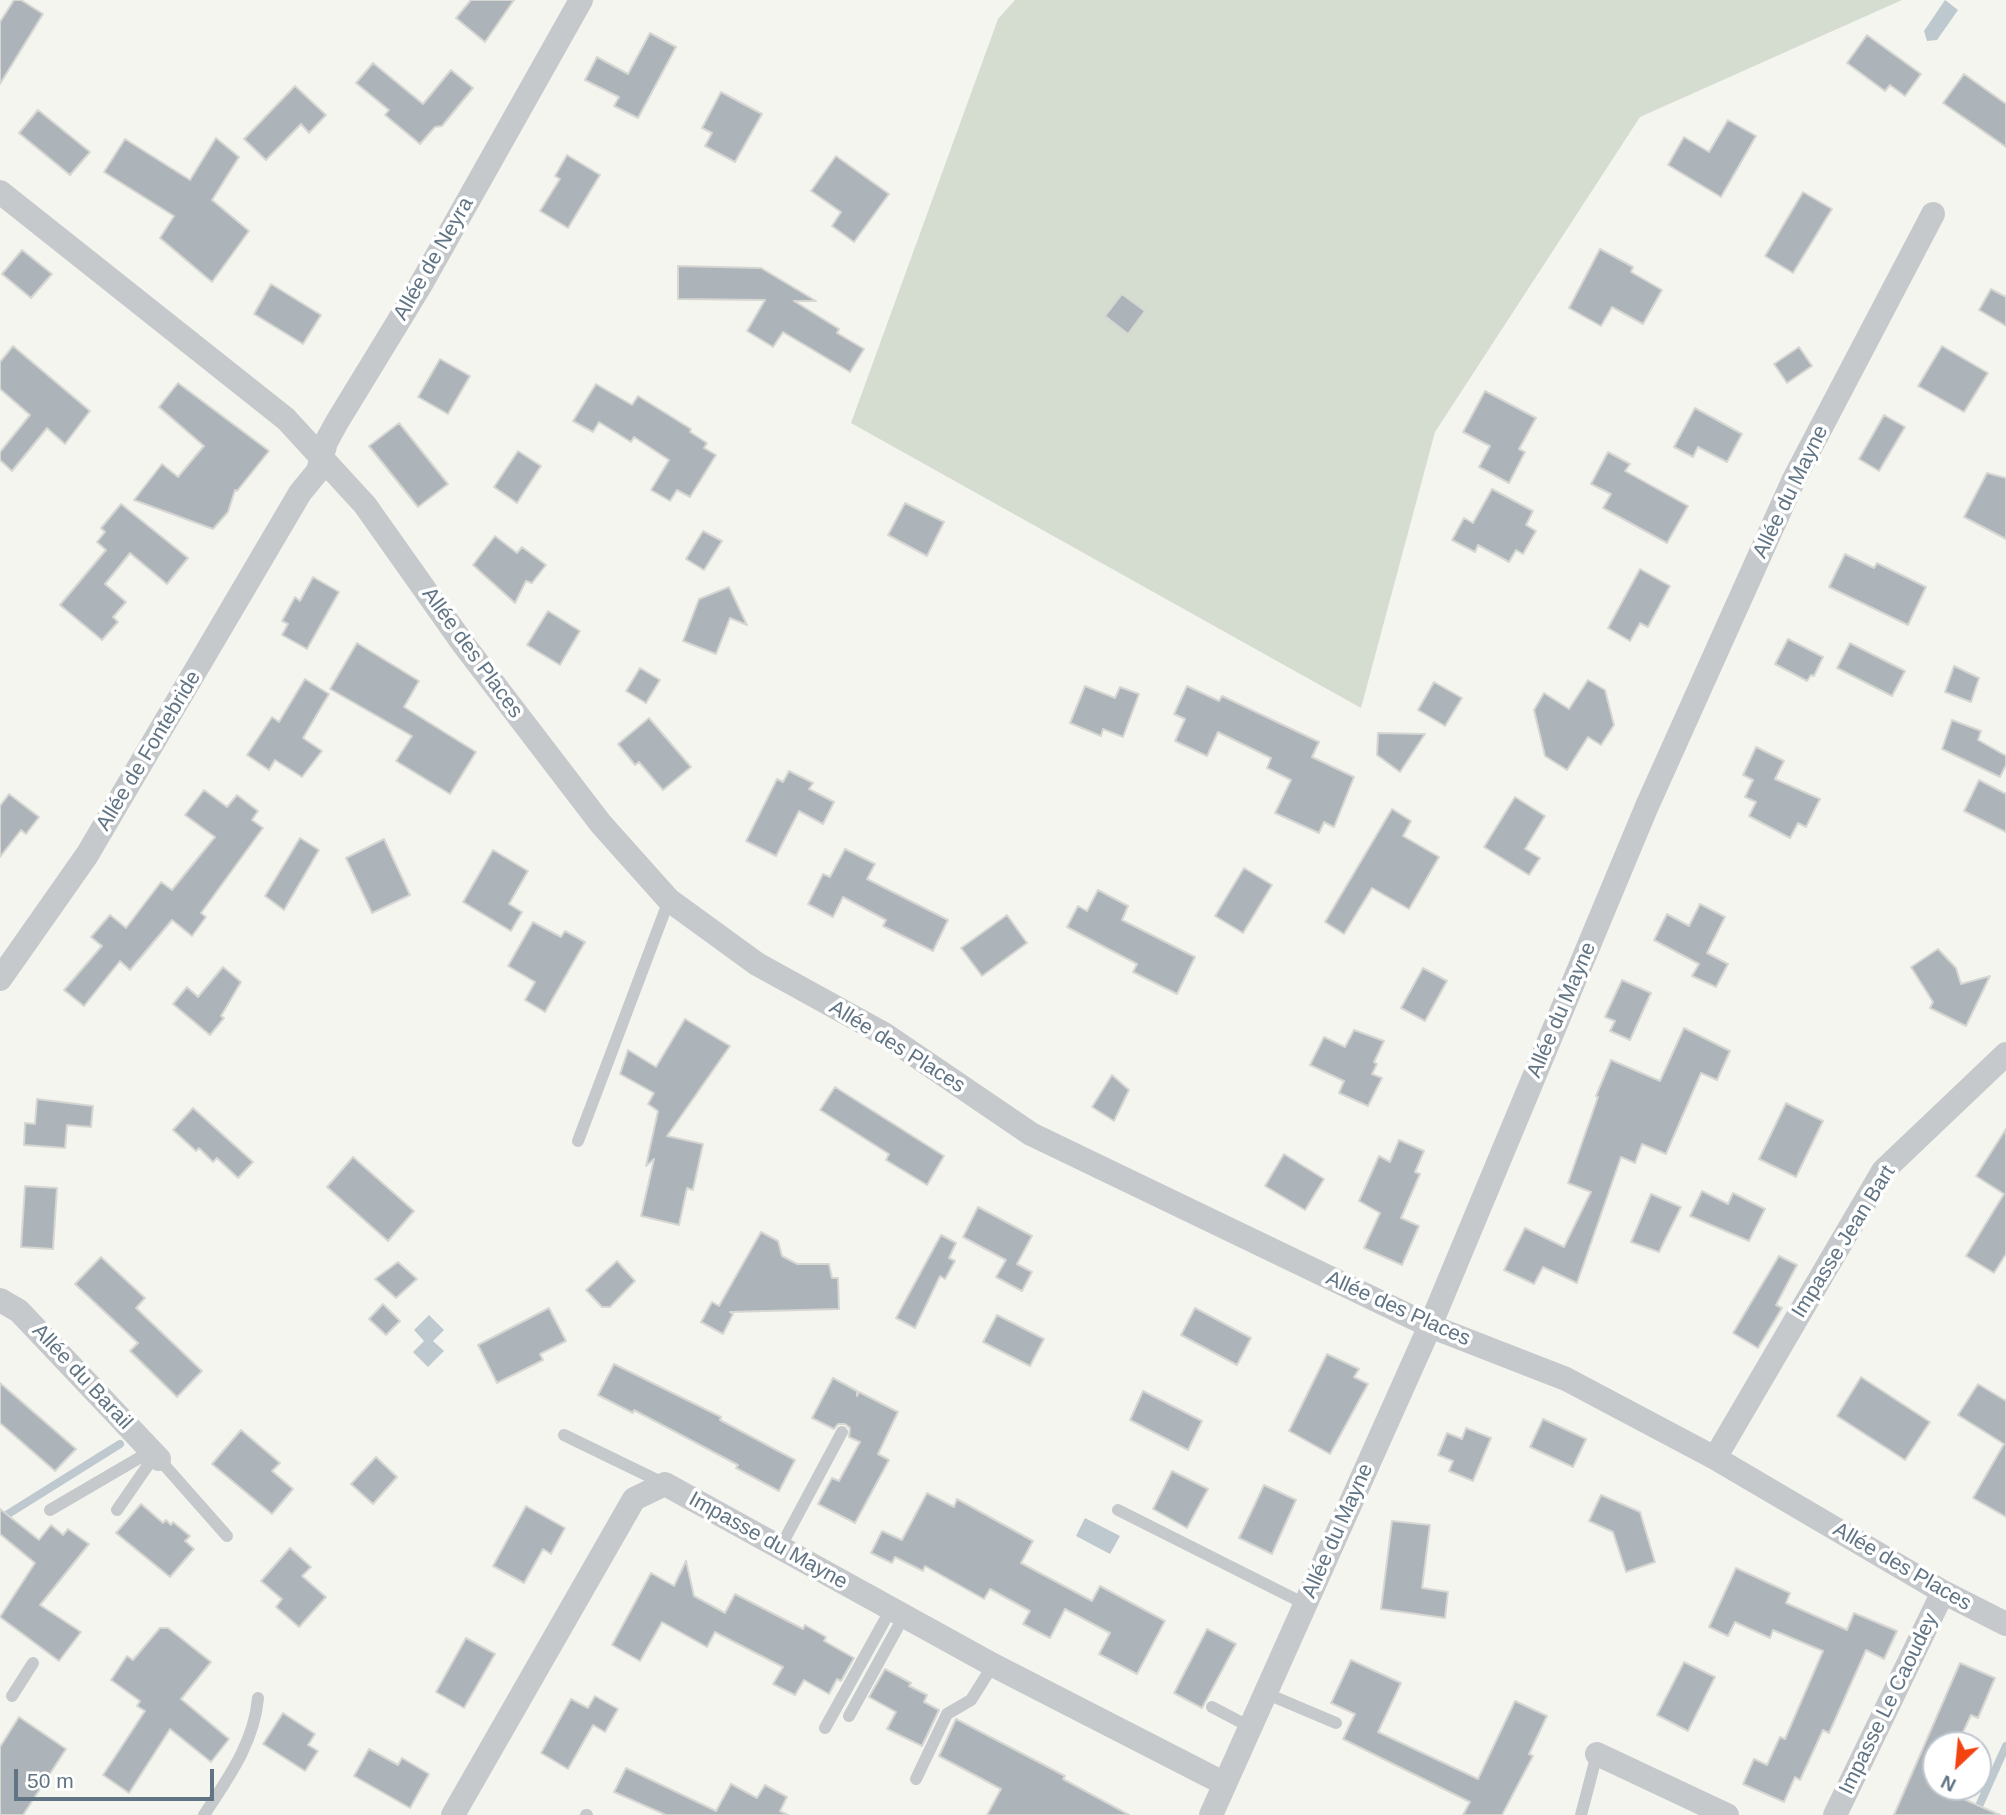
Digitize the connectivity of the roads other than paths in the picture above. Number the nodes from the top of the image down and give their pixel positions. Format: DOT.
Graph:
graph roads {
  1 [pos="581,0"];
  2 [pos="0,192"];
  3 [pos="1933,214"];
  4 [pos="323,457"];
  5 [pos="287,516"];
  6 [pos="669,900"];
  7 [pos="0,979"];
  8 [pos="2006,1054"];
  9 [pos="578,1141"];
  10 [pos="0,1300"];
  11 [pos="1430,1326"];
  12 [pos="842,1432"];
  13 [pos="564,1435"];
  14 [pos="146,1445"];
  15 [pos="1715,1458"];
  16 [pos="665,1484"];
  17 [pos="50,1510"];
  18 [pos="117,1510"];
  19 [pos="1118,1510"];
  20 [pos="227,1536"];
  21 [pos="780,1548"];
  22 [pos="1943,1592"];
  23 [pos="1305,1605"];
  24 [pos="897,1613"];
  25 [pos="2006,1623"];
  26 [pos="33,1663"];
  27 [pos="993,1665"];
  28 [pos="1265,1693"];
  29 [pos="12,1696"];
  30 [pos="258,1698"];
  31 [pos="1212,1707"];
  32 [pos="849,1716"];
  33 [pos="1335,1723"];
  34 [pos="1250,1727"];
  35 [pos="825,1728"];
  36 [pos="1597,1754"];
  37 [pos="916,1779"];
  38 [pos="1225,1784"];
  39 [pos="204,1815"];
  40 [pos="453,1815"];
  41 [pos="1211,1815"];
  42 [pos="1581,1815"];
  43 [pos="1727,1815"];
  44 [pos="1835,1815"];
  1 -- 4 [label="street, Allée de Neyra"];
  2 -- 4 [label="street, Allée des Places"];
  3 -- 11 [label="street, Allée du Mayne"];
  4 -- 5 [label="street, Allée de Neyra"];
  4 -- 6 [label="street, Allée des Places"];
  5 -- 7 [label="street, Allée de Fontebride"];
  6 -- 9 [label="lane"];
  6 -- 11 [label="street, Allée des Places"];
  8 -- 15 [label="street, Impasse Jean Bart"];
  10 -- 14 [label="street, Allée du Barail"];
  11 -- 15 [label="street, Allée des Places"];
  11 -- 23 [label="street, Allée du Mayne"];
  12 -- 21 [label="lane"];
  13 -- 16 [label="lane"];
  14 -- 17 [label="lane"];
  14 -- 18 [label="lane"];
  14 -- 20 [label="lane"];
  15 -- 22 [label="street, Allée des Places"];
  16 -- 21 [label="street, Impasse du Mayne"];
  16 -- 40 [label="street, Impasse du Mayne"];
  19 -- 23 [label="lane"];
  21 -- 24 [label="street, Impasse du Mayne"];
  22 -- 25 [label="street, Allée des Places"];
  22 -- 44 [label="street, Impasse Le Caoudey"];
  23 -- 28 [label="street, Allée du Mayne"];
  24 -- 27 [label="street, Impasse du Mayne"];
  24 -- 32 [label="lane"];
  24 -- 35 [label="lane"];
  26 -- 29 [label="lane"];
  27 -- 37 [label="lane"];
  27 -- 38 [label="street, Impasse du Mayne"];
  28 -- 33 [label="lane"];
  28 -- 34 [label="street, Allée du Mayne"];
  30 -- 39 [label="lane"];
  31 -- 34 [label="lane"];
  34 -- 38 [label="street, Allée du Mayne"];
  36 -- 42 [label="lane"];
  36 -- 43 [label="street"];
  38 -- 41 [label="street, Allée du Mayne"];
}
